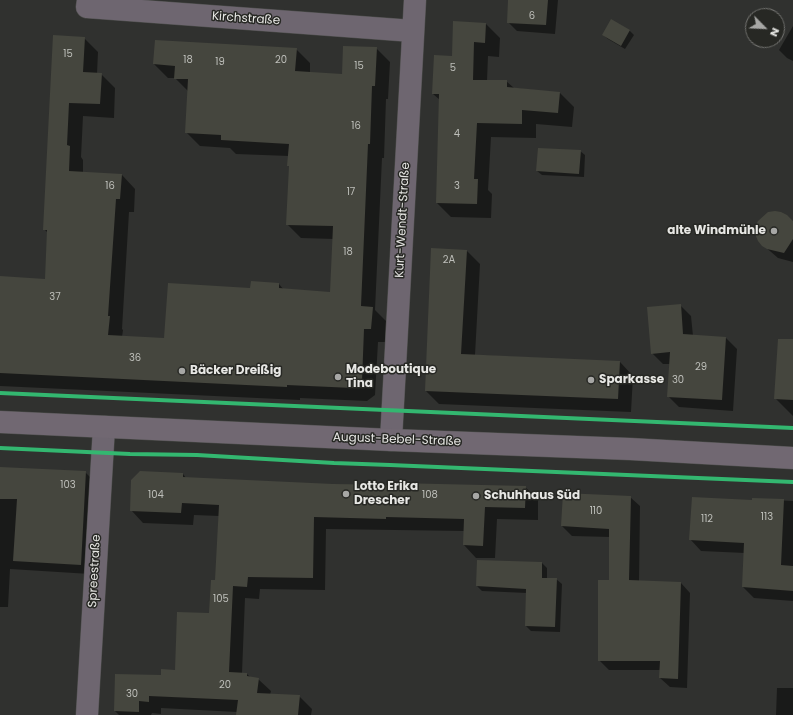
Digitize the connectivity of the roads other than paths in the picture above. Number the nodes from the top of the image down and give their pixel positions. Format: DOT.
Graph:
graph roads {
  1 [pos="88,0"];
  2 [pos="415,0"];
  3 [pos="413,31"];
  4 [pos="0,422"];
  5 [pos="104,427"];
  6 [pos="391,440"];
  7 [pos="793,458"];
  8 [pos="87,715"];
  1 -- 3 [label="street, Kirchstraße"];
  2 -- 3 [label="street, Kurt-Wendt-Straße"];
  3 -- 6 [label="street, Kurt-Wendt-Straße"];
  4 -- 5 [label="main road, August-Bebel-Straße"];
  5 -- 6 [label="main road, August-Bebel-Straße"];
  5 -- 8 [label="street, Spreestraße"];
  6 -- 7 [label="main road, August-Bebel-Straße"];
}
